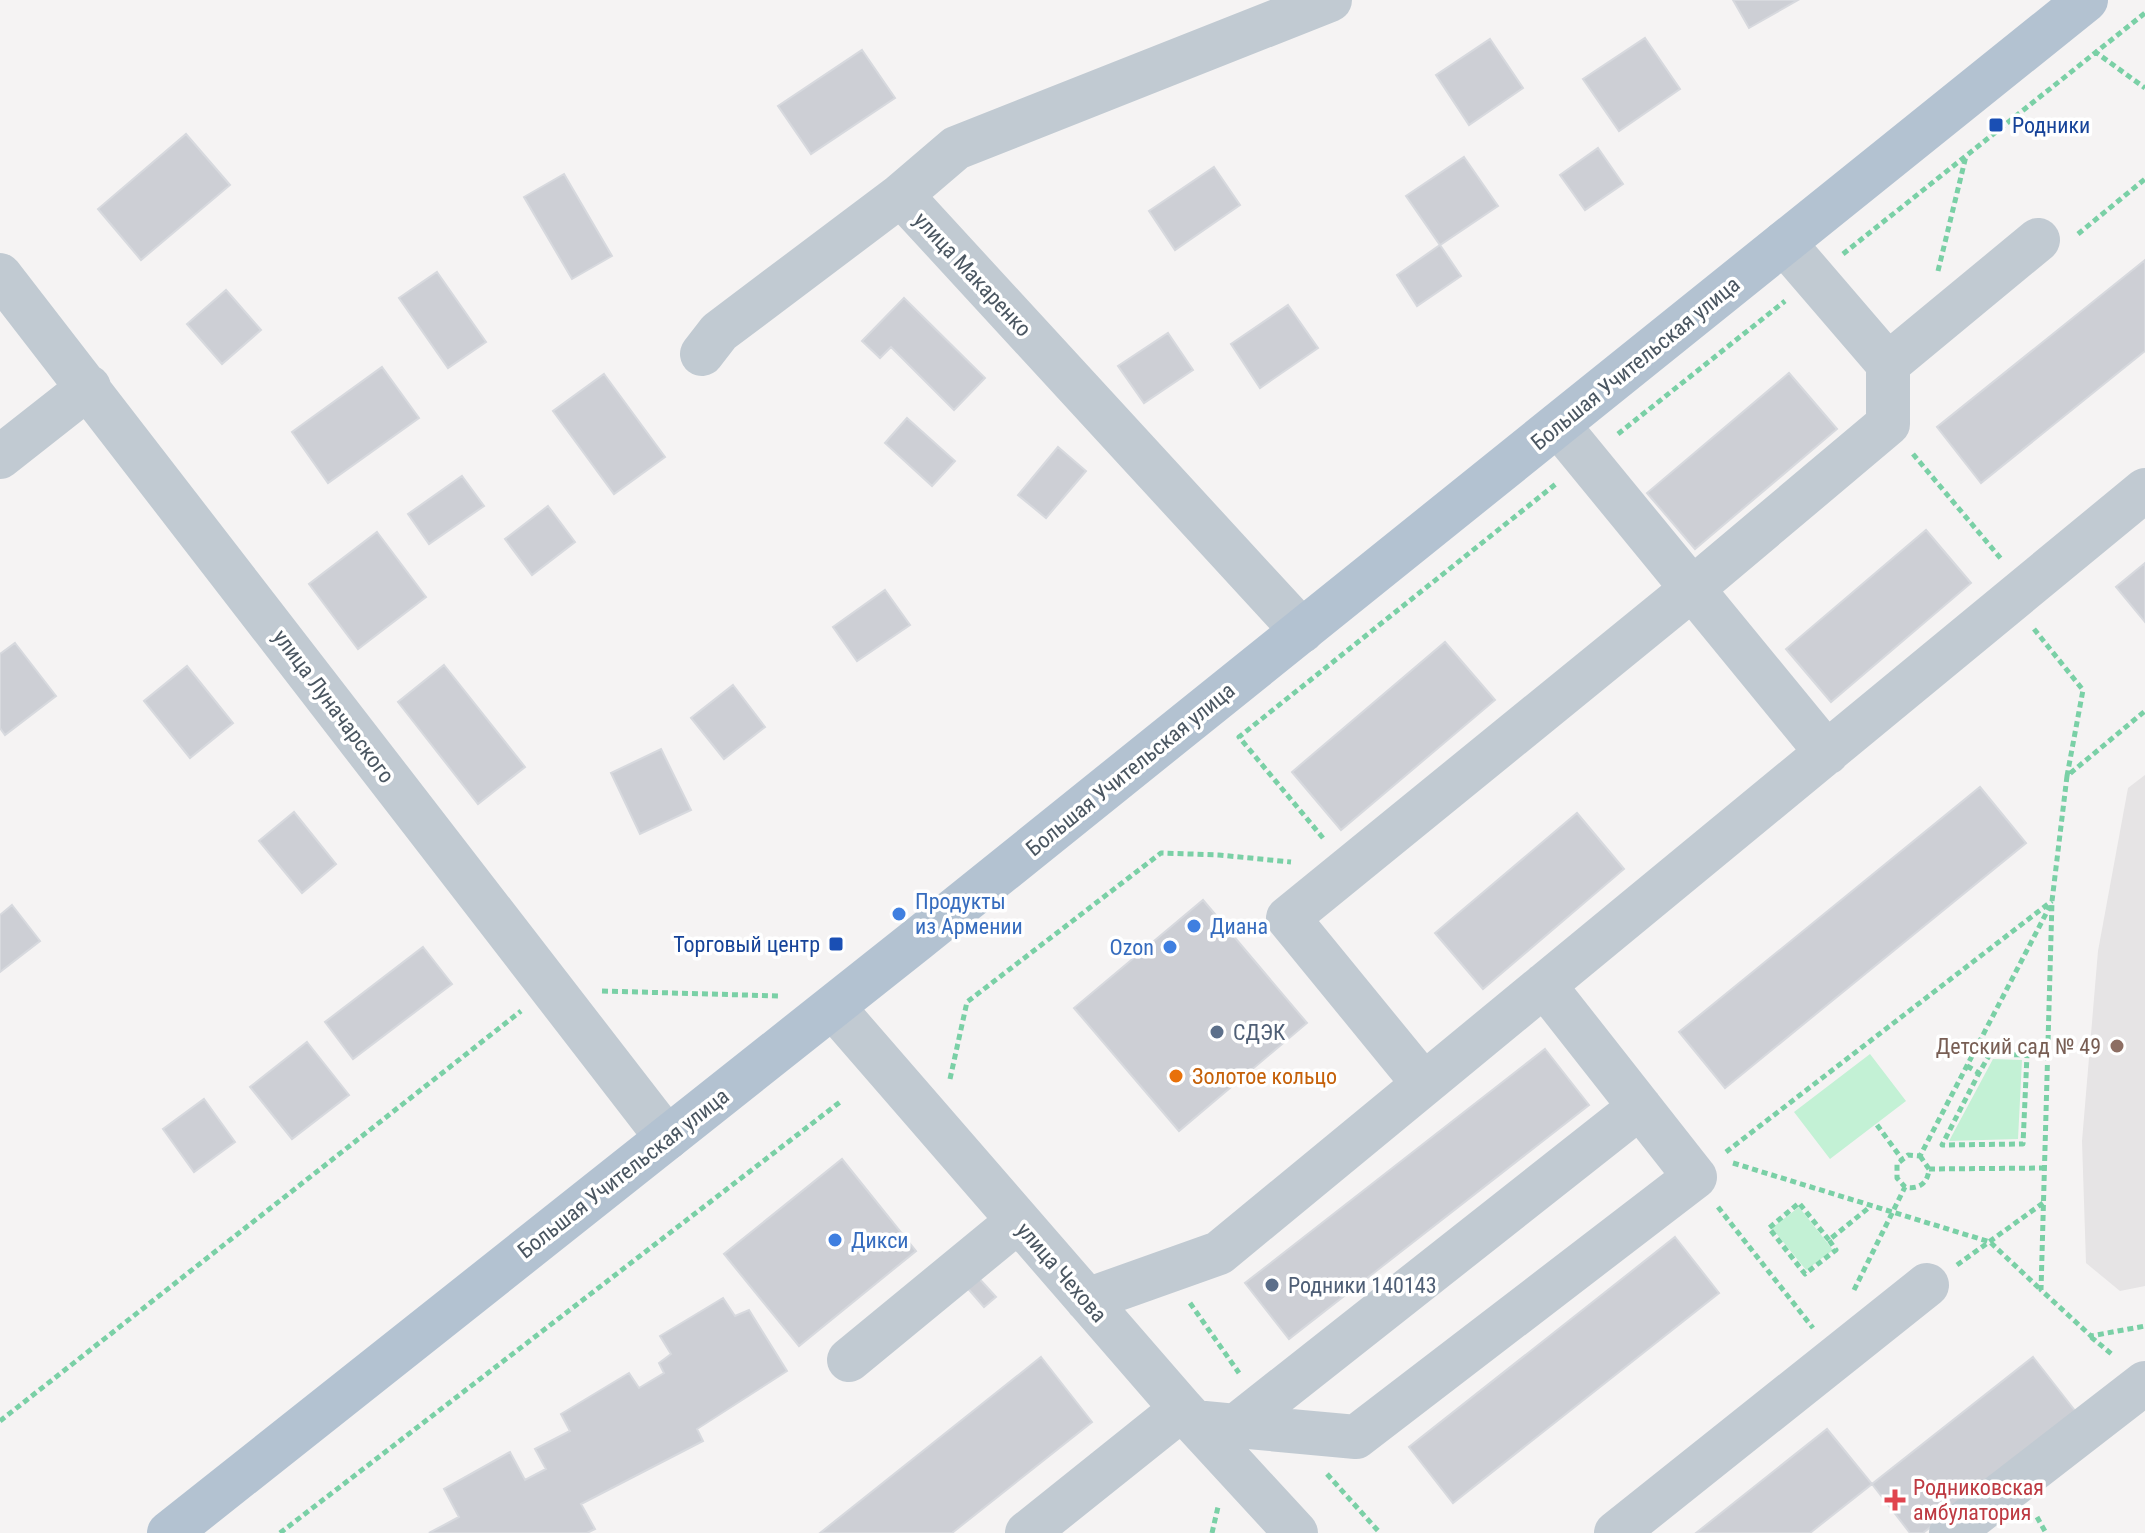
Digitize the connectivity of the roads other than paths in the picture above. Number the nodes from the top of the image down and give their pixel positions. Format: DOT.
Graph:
graph roads {
  1 [pos="1330,0"];
  2 [pos="2071,12"];
  3 [pos="901,195"];
  4 [pos="2038,240"];
  5 [pos="1784,243"];
  6 [pos="0,275"];
  7 [pos="702,354"];
  8 [pos="1888,364"];
  9 [pos="89,387"];
  10 [pos="1558,425"];
  11 [pos="0,457"];
  12 [pos="2145,490"];
  13 [pos="1692,589"];
  14 [pos="1302,631"];
  15 [pos="1827,753"];
  16 [pos="1544,985"];
  17 [pos="833,1007"];
  18 [pos="1423,1083"];
  19 [pos="1640,1107"];
  20 [pos="667,1138"];
  21 [pos="1018,1221"];
  22 [pos="1927,1285"];
  23 [pos="1087,1300"];
  24 [pos="849,1360"];
  25 [pos="2145,1383"];
  26 [pos="1188,1416"];
  27 [pos="1237,1425"];
  28 [pos="169,1533"];
  29 [pos="1027,1533"];
  30 [pos="1296,1533"];
  31 [pos="1616,1533"];
  32 [pos="1951,1533"];
  1 -- 3 [label="street, улица Макаренко"];
  2 -- 5 [label="main road, Большая Учительская улица"];
  3 -- 7 [label="street"];
  3 -- 14 [label="street, улица Макаренко"];
  4 -- 8 [label="street"];
  5 -- 8 [label="street"];
  5 -- 10 [label="main road, Большая Учительская улица"];
  6 -- 9 [label="street, улица Луначарского"];
  8 -- 13 [label="street"];
  9 -- 11 [label="street"];
  9 -- 20 [label="street, улица Луначарского"];
  10 -- 13 [label="street"];
  10 -- 14 [label="main road, Большая Учительская улица"];
  12 -- 15 [label="street"];
  13 -- 15 [label="street"];
  13 -- 18 [label="street"];
  14 -- 17 [label="main road, Большая Учительская улица"];
  15 -- 16 [label="street"];
  16 -- 18 [label="street"];
  16 -- 19 [label="street"];
  17 -- 20 [label="main road, Большая Учительская улица"];
  17 -- 21 [label="street, улица Чехова"];
  18 -- 23 [label="street"];
  19 -- 27 [label="street"];
  19 -- 27 [label="street"];
  20 -- 28 [label="main road, Большая Учительская улица"];
  21 -- 23 [label="street, улица Чехова"];
  21 -- 24 [label="street"];
  22 -- 31 [label="street"];
  23 -- 26 [label="street, улица Чехова"];
  25 -- 32 [label="street"];
  26 -- 27 [label="street"];
  26 -- 29 [label="street"];
  26 -- 30 [label="street, улица Чехова"];
}
